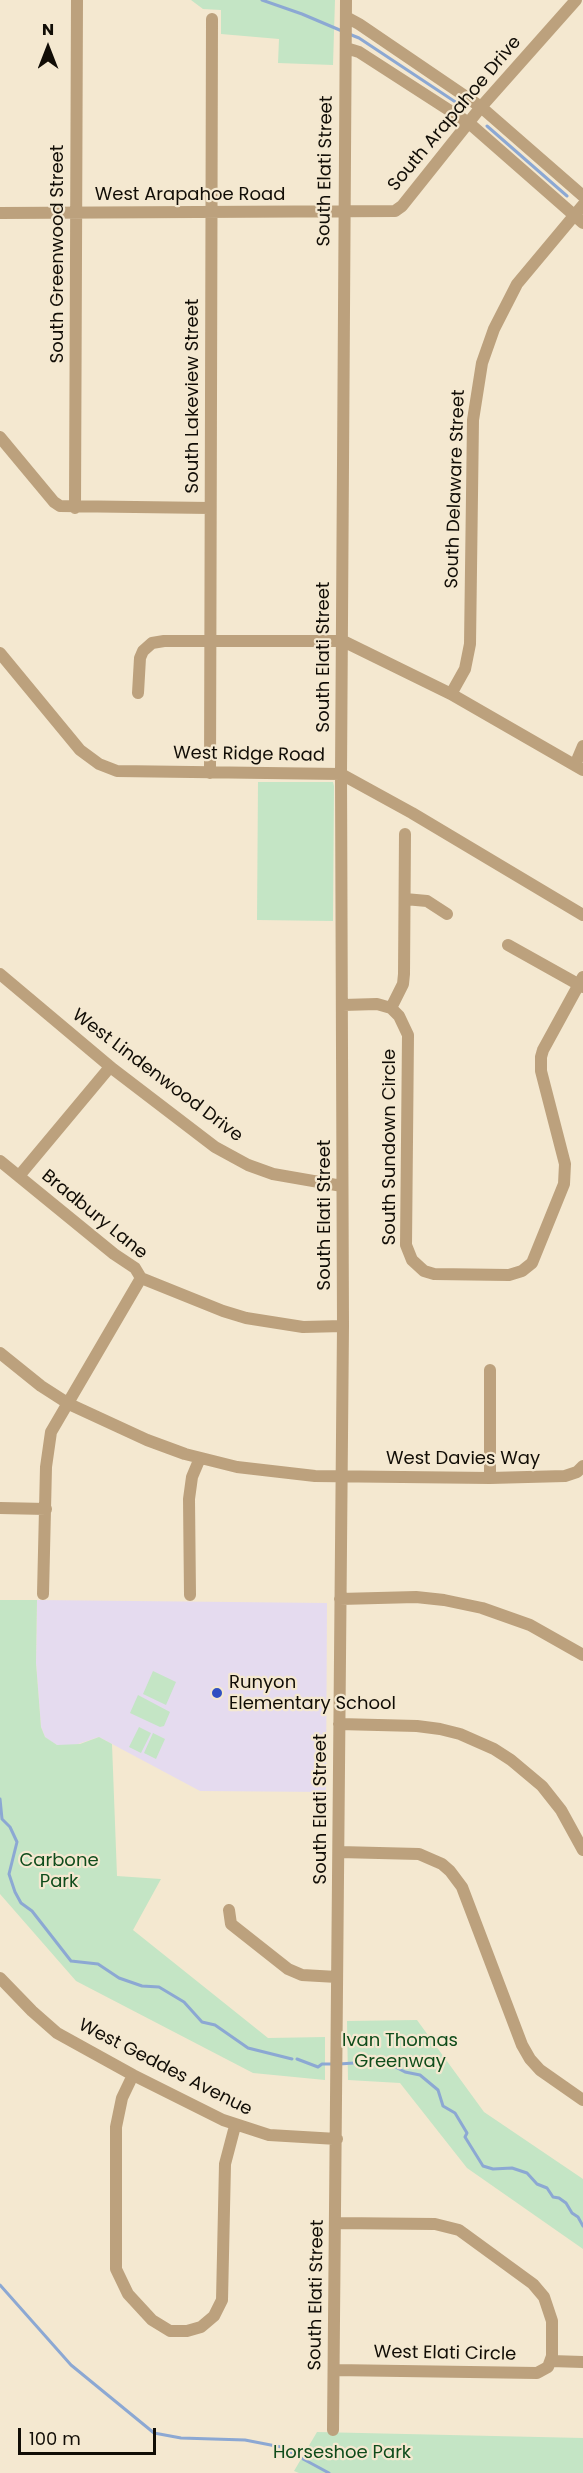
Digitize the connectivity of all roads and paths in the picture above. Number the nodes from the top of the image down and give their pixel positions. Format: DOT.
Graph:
graph roads {
  1 [pos="77,0"];
  2 [pos="346,0"];
  3 [pos="576,0"];
  4 [pos="212,20"];
  5 [pos="346,22"];
  6 [pos="346,45"];
  7 [pos="481,107"];
  8 [pos="469,123"];
  9 [pos="583,195"];
  10 [pos="583,205"];
  11 [pos="0,213"];
  12 [pos="76,213"];
  13 [pos="211,213"];
  14 [pos="343,213"];
  15 [pos="579,219"];
  16 [pos="0,437"];
  17 [pos="75,508"];
  18 [pos="210,508"];
  19 [pos="343,641"];
  20 [pos="209,642"];
  21 [pos="0,653"];
  22 [pos="138,693"];
  23 [pos="451,694"];
  24 [pos="583,746"];
  25 [pos="579,767"];
  26 [pos="210,773"];
  27 [pos="341,774"];
  28 [pos="405,834"];
  29 [pos="405,898"];
  30 [pos="447,914"];
  31 [pos="583,915"];
  32 [pos="508,945"];
  33 [pos="0,974"];
  34 [pos="582,983"];
  35 [pos="343,1005"];
  36 [pos="391,1008"];
  37 [pos="110,1067"];
  38 [pos="0,1161"];
  39 [pos="19,1176"];
  40 [pos="342,1186"];
  41 [pos="141,1278"];
  42 [pos="343,1326"];
  43 [pos="0,1353"];
  44 [pos="490,1370"];
  45 [pos="69,1404"];
  46 [pos="200,1458"];
  47 [pos="583,1466"];
  48 [pos="340,1477"];
  49 [pos="490,1478"];
  50 [pos="0,1508"];
  51 [pos="46,1509"];
  52 [pos="43,1594"];
  53 [pos="190,1595"];
  54 [pos="340,1599"];
  55 [pos="583,1655"];
  56 [pos="339,1724"];
  57 [pos="583,1850"];
  58 [pos="339,1851"];
  59 [pos="229,1910"];
  60 [pos="337,1977"];
  61 [pos="0,1978"];
  62 [pos="133,2075"];
  63 [pos="583,2100"];
  64 [pos="236,2126"];
  65 [pos="337,2139"];
  66 [pos="336,2223"];
  67 [pos="551,2361"];
  68 [pos="583,2362"];
  69 [pos="334,2370"];
  70 [pos="333,2430"];
  1 -- 12 [label="street, South Greenwood Street"];
  2 -- 5 [label="street, South Elati Street"];
  3 -- 7 [label="street, South Arapahoe Drive"];
  4 -- 13 [label="street, South Lakeview Street"];
  5 -- 6 [label="street, South Elati Street"];
  5 -- 7 [label="street"];
  6 -- 8 [label="street"];
  6 -- 14 [label="street, South Elati Street"];
  7 -- 8 [label="street, South Arapahoe Drive"];
  7 -- 9 [label="street"];
  8 -- 14 [label="street, South Arapahoe Drive"];
  8 -- 15 [label="street"];
  10 -- 15 [label="street, South Delaware Street"];
  11 -- 12 [label="street, West Arapahoe Road"];
  12 -- 13 [label="street, West Arapahoe Road"];
  12 -- 17 [label="street, South Greenwood Street"];
  13 -- 14 [label="street, West Arapahoe Road"];
  13 -- 18 [label="street, South Lakeview Street"];
  14 -- 19 [label="street, South Elati Street"];
  15 -- 23 [label="street, South Delaware Street"];
  16 -- 17 [label="street"];
  17 -- 18 [label="street"];
  18 -- 20 [label="street, South Lakeview Street"];
  19 -- 20 [label="street"];
  19 -- 23 [label="street"];
  19 -- 27 [label="street, South Elati Street"];
  20 -- 22 [label="street"];
  20 -- 26 [label="street, South Lakeview Street"];
  21 -- 26 [label="street, West Ridge Road"];
  23 -- 25 [label="street"];
  24 -- 25 [label="street"];
  26 -- 27 [label="street, West Ridge Road"];
  27 -- 31 [label="street, West Ridge Road"];
  27 -- 35 [label="street, South Elati Street"];
  28 -- 29 [label="street"];
  29 -- 30 [label="street"];
  29 -- 36 [label="street"];
  32 -- 34 [label="street, South Sundown Circle"];
  33 -- 37 [label="street, West Lindenwood Drive"];
  34 -- 36 [label="street, South Sundown Circle"];
  35 -- 36 [label="street"];
  35 -- 40 [label="street, South Elati Street"];
  37 -- 39 [label="street"];
  37 -- 40 [label="street, West Lindenwood Drive"];
  38 -- 39 [label="street, Bradbury Lane"];
  39 -- 41 [label="street, Bradbury Lane"];
  40 -- 42 [label="street, South Elati Street"];
  41 -- 42 [label="street, Bradbury Lane"];
  41 -- 45 [label="street"];
  42 -- 48 [label="street, South Elati Street"];
  43 -- 45 [label="street, West Davies Way"];
  44 -- 49 [label="street"];
  45 -- 46 [label="street, West Davies Way"];
  45 -- 51 [label="street"];
  46 -- 48 [label="street, West Davies Way"];
  46 -- 53 [label="street"];
  47 -- 49 [label="street, West Davies Way"];
  48 -- 49 [label="street, West Davies Way"];
  48 -- 54 [label="street, South Elati Street"];
  50 -- 51 [label="street"];
  51 -- 52 [label="street"];
  54 -- 55 [label="street"];
  54 -- 56 [label="street, South Elati Street"];
  56 -- 57 [label="street"];
  56 -- 58 [label="street, South Elati Street"];
  58 -- 60 [label="street, South Elati Street"];
  58 -- 63 [label="street"];
  59 -- 60 [label="street"];
  60 -- 65 [label="street, South Elati Street"];
  61 -- 62 [label="street, West Geddes Avenue"];
  62 -- 64 [label="street, West Geddes Avenue"];
  62 -- 64 [label="street"];
  64 -- 65 [label="street, West Geddes Avenue"];
  65 -- 66 [label="street, South Elati Street"];
  66 -- 67 [label="street"];
  66 -- 69 [label="street, South Elati Street"];
  67 -- 68 [label="street, West Elati Circle"];
  67 -- 69 [label="street, West Elati Circle"];
  69 -- 70 [label="street, South Elati Street"];
}
